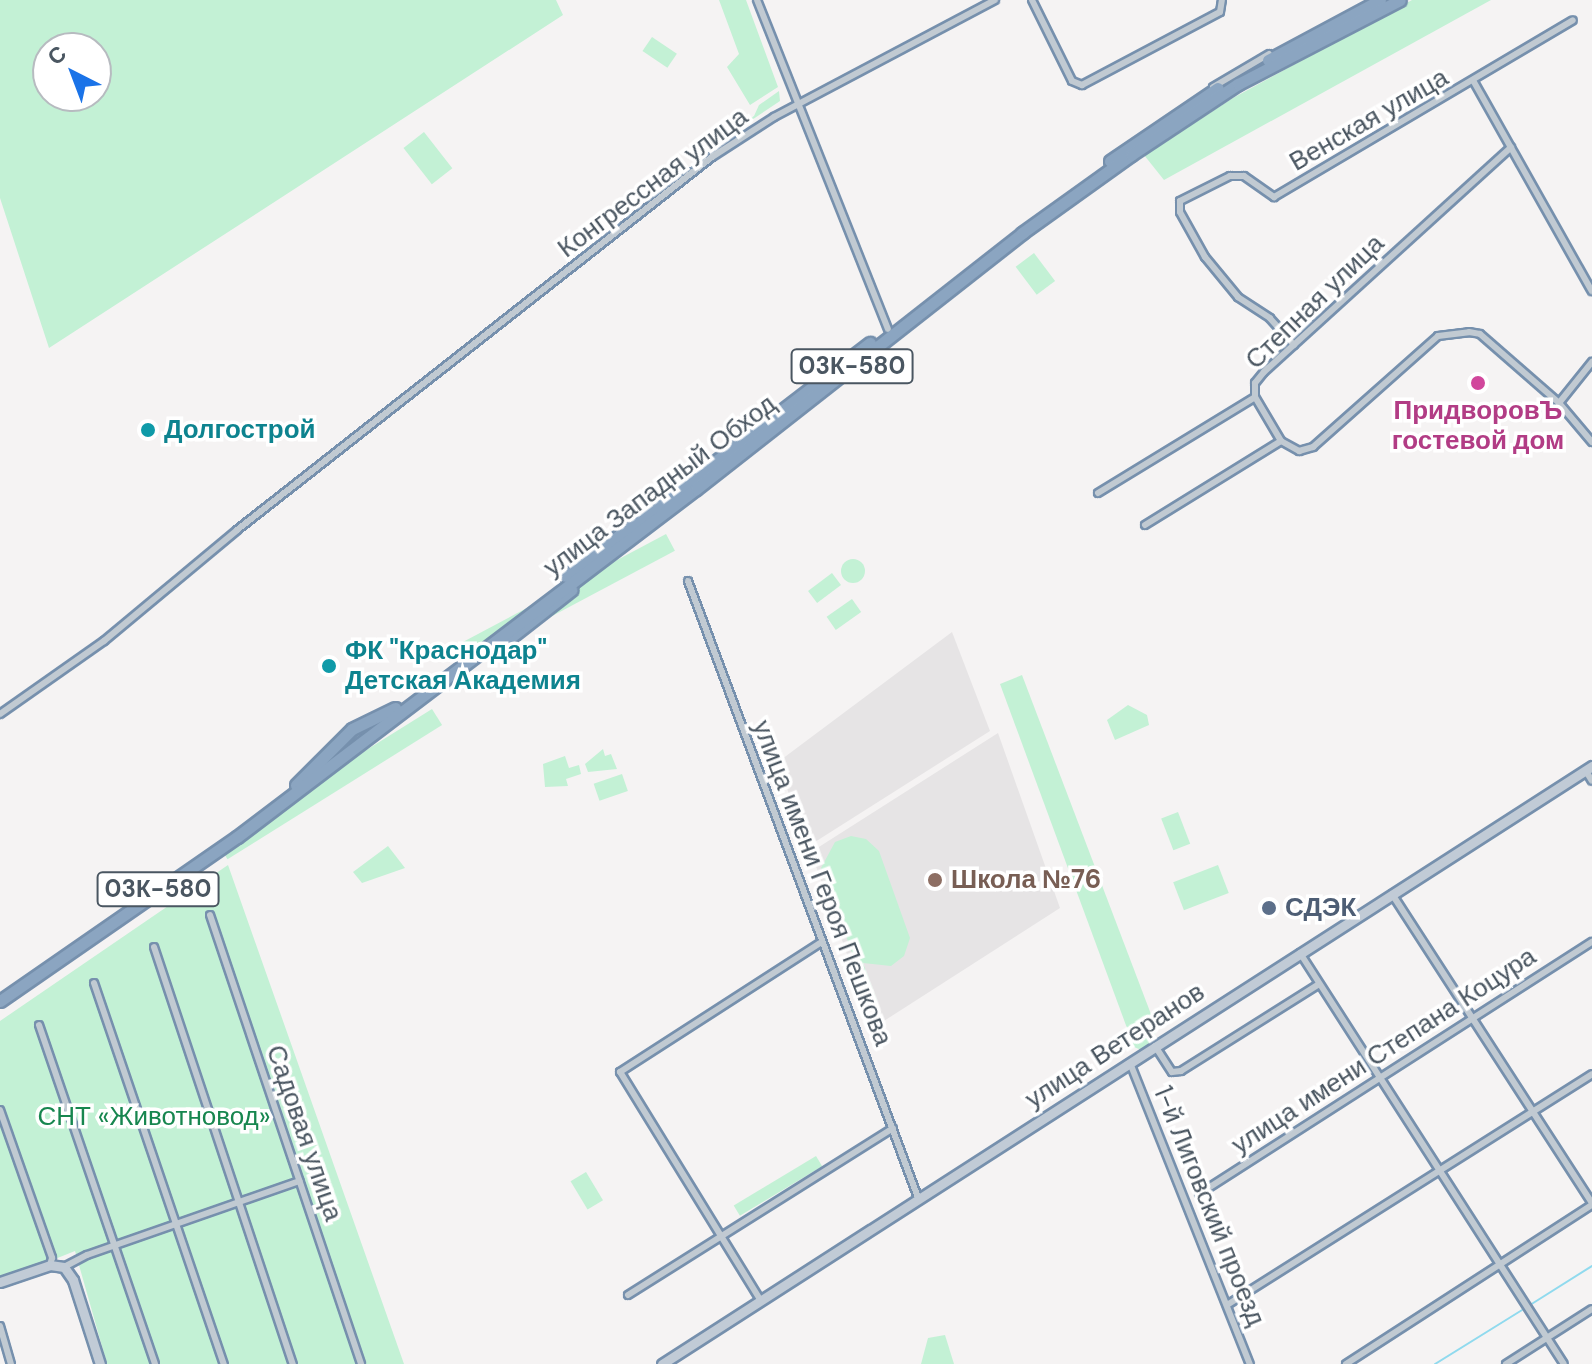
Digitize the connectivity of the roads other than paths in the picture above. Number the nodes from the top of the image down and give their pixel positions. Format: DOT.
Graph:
graph roads {
  1 [pos="757,0"];
  2 [pos="995,0"];
  3 [pos="1032,0"];
  4 [pos="1222,0"];
  5 [pos="1371,0"];
  6 [pos="1380,0"];
  7 [pos="1400,0"];
  8 [pos="1573,20"];
  9 [pos="1474,82"];
  10 [pos="795,105"];
  11 [pos="1175,115"];
  12 [pos="1511,147"];
  13 [pos="1592,291"];
  14 [pos="888,329"];
  15 [pos="1294,345"];
  16 [pos="1592,362"];
  17 [pos="1255,397"];
  18 [pos="1559,403"];
  19 [pos="1281,441"];
  20 [pos="1592,442"];
  21 [pos="1098,493"];
  22 [pos="1145,525"];
  23 [pos="688,581"];
  24 [pos="0,714"];
  25 [pos="1591,773"];
  26 [pos="1393,896"];
  27 [pos="210,915"];
  28 [pos="1592,942"];
  29 [pos="820,943"];
  30 [pos="154,947"];
  31 [pos="1300,954"];
  32 [pos="94,983"];
  33 [pos="1319,984"];
  34 [pos="0,994"];
  35 [pos="0,1001"];
  36 [pos="1474,1018"];
  37 [pos="39,1025"];
  38 [pos="1157,1048"];
  39 [pos="1131,1064"];
  40 [pos="1592,1074"];
  41 [pos="1378,1075"];
  42 [pos="0,1110"];
  43 [pos="1533,1111"];
  44 [pos="893,1128"];
  45 [pos="1440,1171"];
  46 [pos="299,1181"];
  47 [pos="1199,1194"];
  48 [pos="919,1200"];
  49 [pos="237,1202"];
  50 [pos="1592,1204"];
  51 [pos="176,1225"];
  52 [pos="721,1237"];
  53 [pos="115,1244"];
  54 [pos="1498,1264"];
  55 [pos="50,1265"];
  56 [pos="64,1267"];
  57 [pos="0,1282"];
  58 [pos="628,1295"];
  59 [pos="761,1301"];
  60 [pos="1227,1305"];
  61 [pos="1592,1309"];
  62 [pos="0,1326"];
  63 [pos="1547,1338"];
  64 [pos="11,1364"];
  65 [pos="100,1364"];
  66 [pos="155,1364"];
  67 [pos="224,1364"];
  68 [pos="293,1364"];
  69 [pos="361,1364"];
  70 [pos="662,1364"];
  71 [pos="668,1364"];
  72 [pos="1250,1364"];
  73 [pos="1346,1364"];
  74 [pos="1506,1364"];
  75 [pos="1564,1364"];
  1 -- 10 [label="street"];
  2 -- 10 [label="street, Конгрессная улица"];
  3 -- 4 [label="street"];
  5 -- 11 [label="street"];
  6 -- 11 [label="highway, улица Западный Обход / 03К-580"];
  7 -- 35 [label="highway, улица Западный Обход / 03К-580"];
  8 -- 9 [label="street, Венская улица"];
  9 -- 12 [label="street"];
  9 -- 15 [label="street, Венская улица"];
  10 -- 14 [label="street"];
  10 -- 24 [label="street, Конгрессная улица"];
  11 -- 14 [label="highway, улица Западный Обход / 03К-580"];
  12 -- 13 [label="street"];
  12 -- 15 [label="street, Степная улица"];
  14 -- 34 [label="highway, улица Западный Обход / 03К-580"];
  15 -- 17 [label="street, Степная улица"];
  16 -- 18 [label="street"];
  17 -- 19 [label="street"];
  17 -- 21 [label="street, Степная улица"];
  18 -- 19 [label="street"];
  18 -- 20 [label="street"];
  19 -- 22 [label="street"];
  23 -- 29 [label="street, улица имени Героя Пешкова"];
  25 -- 26 [label="street, улица Ветеранов"];
  26 -- 31 [label="street, улица Ветеранов"];
  26 -- 36 [label="street"];
  27 -- 46 [label="street, Садовая улица"];
  28 -- 36 [label="street, улица имени Степана Коцура"];
  29 -- 44 [label="street, улица имени Героя Пешкова"];
  29 -- 52 [label="street"];
  30 -- 49 [label="street"];
  31 -- 33 [label="street"];
  31 -- 38 [label="street, улица Ветеранов"];
  32 -- 51 [label="street"];
  33 -- 38 [label="street"];
  33 -- 41 [label="street"];
  36 -- 41 [label="street, улица имени Степана Коцура"];
  36 -- 43 [label="street"];
  37 -- 53 [label="street"];
  38 -- 39 [label="street, улица Ветеранов"];
  39 -- 48 [label="street, улица Ветеранов"];
  39 -- 60 [label="street, 1-й Лиговский проезд"];
  39 -- 71 [label="street, улица Ветеранов"];
  40 -- 43 [label="street"];
  41 -- 45 [label="street"];
  41 -- 47 [label="street, улица имени Степана Коцура"];
  42 -- 55 [label="street"];
  43 -- 45 [label="street"];
  43 -- 50 [label="street"];
  44 -- 48 [label="street, улица имени Героя Пешкова"];
  44 -- 52 [label="street"];
  45 -- 54 [label="street"];
  45 -- 60 [label="street"];
  46 -- 49 [label="street"];
  46 -- 69 [label="street, Садовая улица"];
  48 -- 59 [label="street, улица Ветеранов"];
  49 -- 51 [label="street"];
  49 -- 68 [label="street"];
  50 -- 54 [label="street"];
  51 -- 53 [label="street"];
  51 -- 67 [label="street"];
  52 -- 58 [label="street"];
  52 -- 59 [label="street"];
  53 -- 56 [label="street"];
  53 -- 66 [label="street"];
  54 -- 63 [label="street"];
  54 -- 73 [label="street"];
  55 -- 56 [label="street"];
  55 -- 57 [label="street"];
  56 -- 65 [label="street"];
  59 -- 70 [label="street, улица Ветеранов"];
  60 -- 72 [label="street, 1-й Лиговский проезд"];
  61 -- 63 [label="street"];
  62 -- 64 [label="street"];
  63 -- 74 [label="street"];
  63 -- 75 [label="street"];
}
